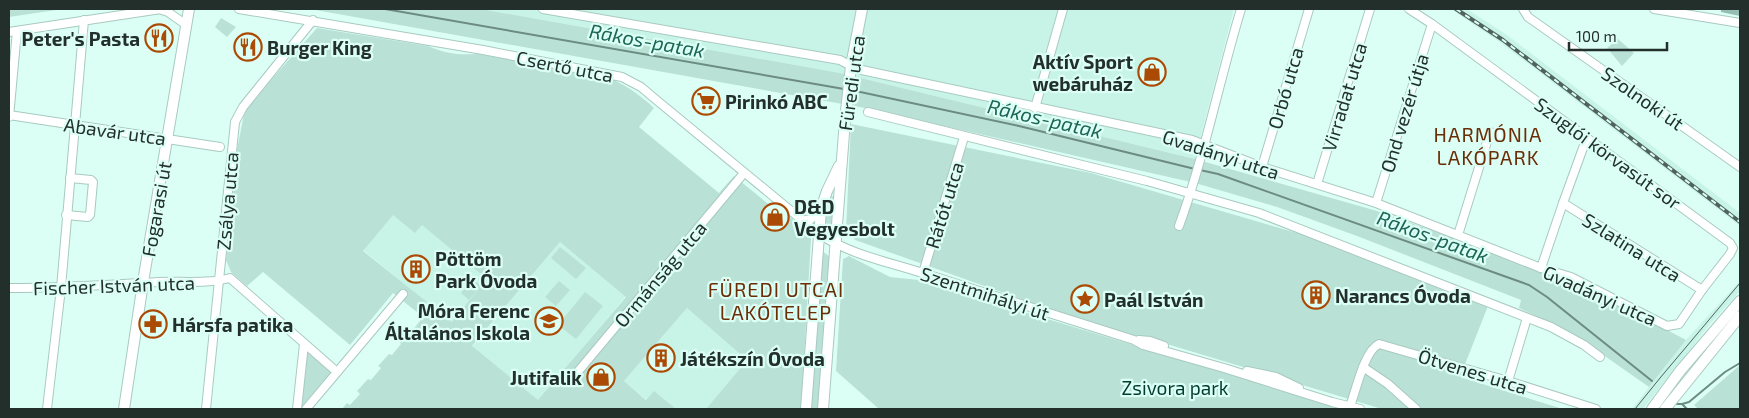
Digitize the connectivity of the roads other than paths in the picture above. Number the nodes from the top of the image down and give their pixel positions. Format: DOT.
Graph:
graph roads {
  1 [pos="160,9"];
  2 [pos="189,9"];
  3 [pos="239,9"];
  4 [pos="543,9"];
  5 [pos="862,9"];
  6 [pos="1064,9"];
  7 [pos="1241,9"];
  8 [pos="1309,9"];
  9 [pos="1370,9"];
  10 [pos="1409,9"];
  11 [pos="1524,9"];
  12 [pos="1654,9"];
  13 [pos="84,20"];
  14 [pos="313,20"];
  15 [pos="185,24"];
  16 [pos="1432,24"];
  17 [pos="1740,24"];
  18 [pos="13,31"];
  19 [pos="851,66"];
  20 [pos="1035,108"];
  21 [pos="868,112"];
  22 [pos="9,116"];
  23 [pos="75,126"];
  24 [pos="1501,135"];
  25 [pos="964,136"];
  26 [pos="1587,137"];
  27 [pos="168,138"];
  28 [pos="1205,145"];
  29 [pos="220,147"];
  30 [pos="842,158"];
  31 [pos="1262,167"];
  32 [pos="1740,167"];
  33 [pos="744,173"];
  34 [pos="70,178"];
  35 [pos="1317,184"];
  36 [pos="1191,194"];
  37 [pos="1376,203"];
  38 [pos="1563,203"];
  39 [pos="821,209"];
  40 [pos="66,215"];
  41 [pos="802,221"];
  42 [pos="1180,226"];
  43 [pos="819,234"];
  44 [pos="1458,235"];
  45 [pos="836,244"];
  46 [pos="1541,268"];
  47 [pos="923,273"];
  48 [pos="219,281"];
  49 [pos="143,284"];
  50 [pos="9,288"];
  51 [pos="61,288"];
  52 [pos="1702,290"];
  53 [pos="403,294"];
  54 [pos="1740,301"];
  55 [pos="1740,316"];
  56 [pos="1528,318"];
  57 [pos="304,344"];
  58 [pos="1600,357"];
  59 [pos="1363,367"];
  60 [pos="337,372"];
  61 [pos="576,374"];
  62 [pos="1508,381"];
  63 [pos="1357,408"];
  64 [pos="47,409"];
  65 [pos="124,409"];
  66 [pos="206,409"];
  67 [pos="297,409"];
  68 [pos="306,409"];
  69 [pos="806,409"];
  70 [pos="823,409"];
  71 [pos="1416,409"];
  72 [pos="1596,409"];
  73 [pos="1652,409"];
  74 [pos="1666,409"];
  1 -- 13 [label="street"];
  1 -- 15 [label="street"];
  2 -- 15 [label="main road, Fogarasi út"];
  3 -- 14 [label="street, Csertő utca"];
  4 -- 19 [label="street, Gvadányi utca"];
  5 -- 19 [label="main road, Füredi utca"];
  6 -- 20 [label="street"];
  7 -- 28 [label="street"];
  8 -- 31 [label="street, Orbó utca"];
  9 -- 35 [label="street, Virradat utca"];
  10 -- 16 [label="street, Szuglói körvasút sor"];
  11 -- 32 [label="street, Szolnoki út"];
  12 -- 17 [label="street"];
  13 -- 18 [label="street"];
  13 -- 23 [label="street"];
  14 -- 33 [label="street, Csertő utca"];
  14 -- 48 [label="street, Zsálya utca"];
  15 -- 27 [label="main road, Fogarasi út"];
  16 -- 26 [label="street, Szuglói körvasút sor"];
  16 -- 37 [label="street, Ond vezér útja"];
  18 -- 22 [label="street"];
  19 -- 20 [label="street, Gvadányi utca"];
  19 -- 30 [label="main road, Füredi utca"];
  20 -- 28 [label="street, Gvadányi utca"];
  21 -- 25 [label="street"];
  22 -- 23 [label="street, Abavár utca"];
  23 -- 27 [label="street, Abavár utca"];
  23 -- 34 [label="street"];
  24 -- 44 [label="street"];
  25 -- 36 [label="street"];
  25 -- 47 [label="street, Rátót utca"];
  26 -- 38 [label="street"];
  26 -- 52 [label="street, Szuglói körvasút sor"];
  27 -- 29 [label="street, Abavár utca"];
  27 -- 49 [label="main road, Fogarasi út"];
  28 -- 31 [label="street, Gvadányi utca"];
  28 -- 36 [label="street"];
  30 -- 39 [label="main road, Füredi utca"];
  30 -- 45 [label="main road, Füredi utca"];
  31 -- 35 [label="street, Gvadányi utca"];
  33 -- 41 [label="street, Csertő utca"];
  33 -- 61 [label="street, Ormánság utca"];
  34 -- 40 [label="street"];
  34 -- 40 [label="street"];
  35 -- 37 [label="street, Gvadányi utca"];
  36 -- 42 [label="street"];
  36 -- 56 [label="street"];
  37 -- 44 [label="street, Gvadányi utca"];
  38 -- 46 [label="street"];
  38 -- 52 [label="street, Szlatina utca"];
  39 -- 41 [label="street"];
  39 -- 43 [label="main road, Füredi utca"];
  40 -- 51 [label="street"];
  41 -- 43 [label="street, Csertő utca"];
  43 -- 45 [label="street, Csertő utca"];
  43 -- 69 [label="main road, Füredi utca"];
  44 -- 46 [label="street, Gvadányi utca"];
  45 -- 47 [label="street, Szentmihályi út"];
  45 -- 70 [label="main road, Füredi utca"];
  46 -- 52 [label="street, Gvadányi utca"];
  47 -- 63 [label="street, Szentmihályi út"];
  48 -- 49 [label="street, Fischer István utca"];
  48 -- 57 [label="street, Fischer István utca"];
  48 -- 66 [label="street, Zsálya utca"];
  49 -- 51 [label="street, Fischer István utca"];
  49 -- 65 [label="main road, Fogarasi út"];
  50 -- 51 [label="street, Fischer István utca"];
  51 -- 64 [label="street"];
  53 -- 60 [label="street"];
  54 -- 73 [label="main road"];
  55 -- 74 [label="main road"];
  56 -- 58 [label="street"];
  56 -- 62 [label="street"];
  57 -- 60 [label="street"];
  57 -- 67 [label="street"];
  59 -- 62 [label="street, Ötvenes utca"];
  59 -- 63 [label="street, Szentmihályi út"];
  59 -- 71 [label="street"];
  60 -- 68 [label="street"];
  62 -- 72 [label="street, Ötvenes utca"];
}
